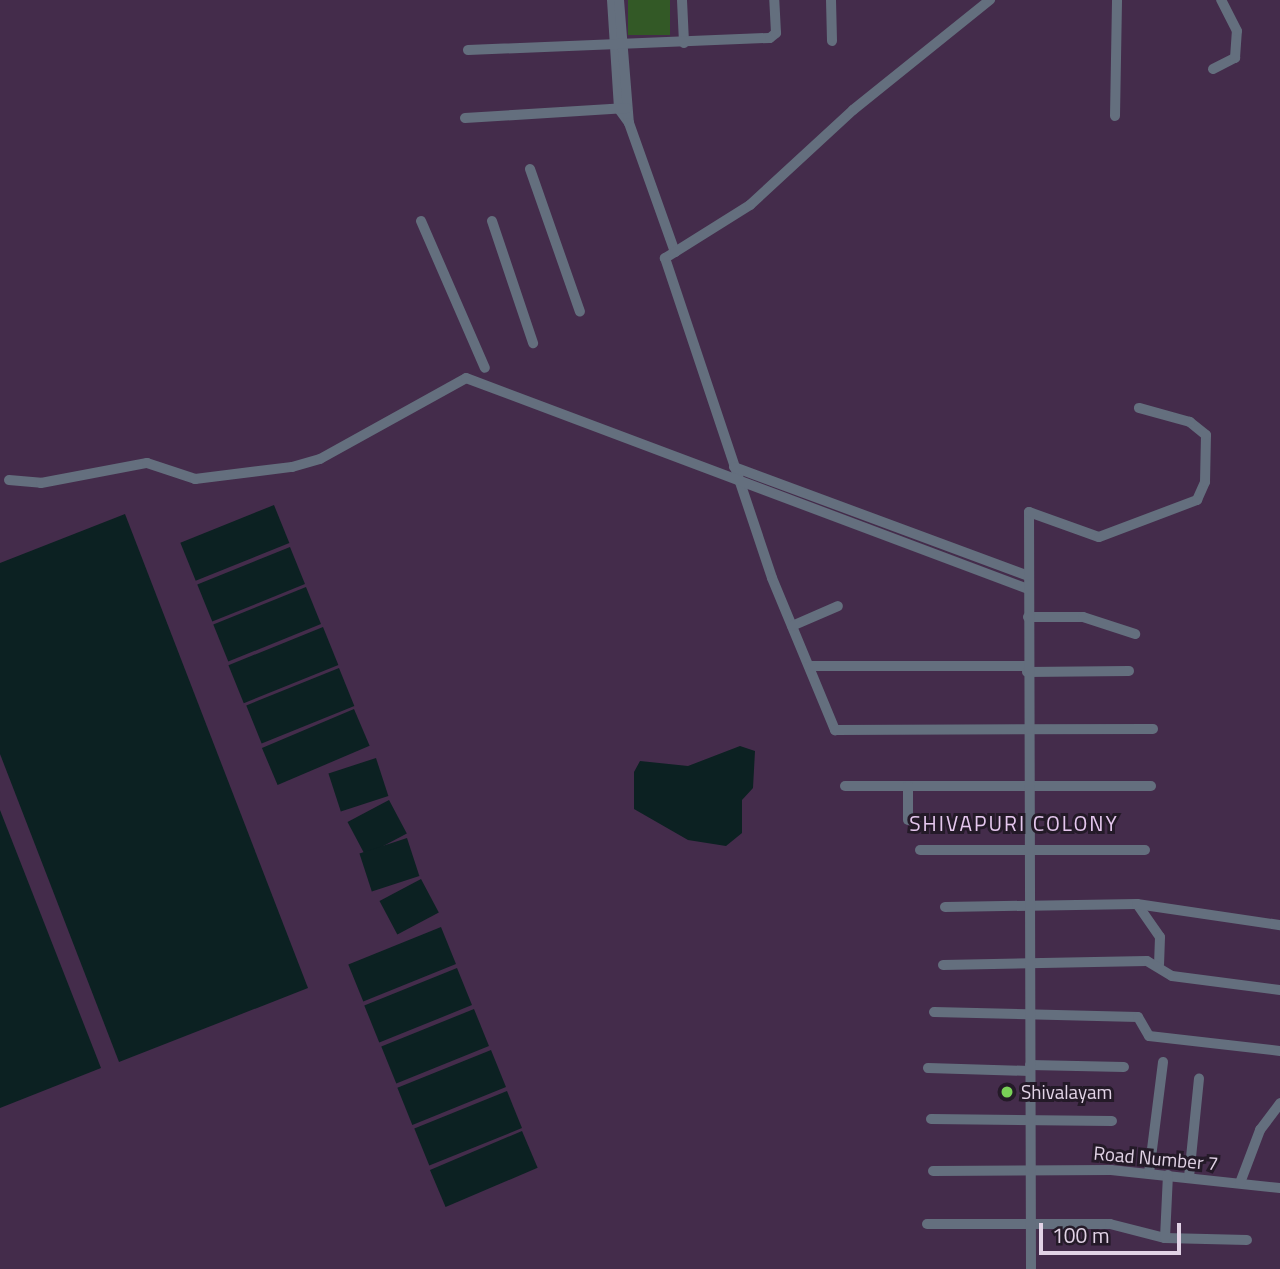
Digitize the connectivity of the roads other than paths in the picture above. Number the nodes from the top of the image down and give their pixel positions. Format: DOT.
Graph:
graph roads {
  1 [pos="612,0"];
  2 [pos="619,0"];
  3 [pos="682,0"];
  4 [pos="774,0"];
  5 [pos="831,0"];
  6 [pos="990,0"];
  7 [pos="1117,0"];
  8 [pos="1222,0"];
  9 [pos="832,41"];
  10 [pos="684,43"];
  11 [pos="618,48"];
  12 [pos="468,50"];
  13 [pos="1213,69"];
  14 [pos="623,108"];
  15 [pos="1115,116"];
  16 [pos="465,118"];
  17 [pos="530,169"];
  18 [pos="421,221"];
  19 [pos="492,221"];
  20 [pos="675,252"];
  21 [pos="580,312"];
  22 [pos="533,342"];
  23 [pos="485,368"];
  24 [pos="1139,408"];
  25 [pos="734,467"];
  26 [pos="9,480"];
  27 [pos="738,481"];
  28 [pos="887,531"];
  29 [pos="1028,576"];
  30 [pos="1028,590"];
  31 [pos="838,607"];
  32 [pos="1028,617"];
  33 [pos="792,626"];
  34 [pos="1135,634"];
  35 [pos="809,666"];
  36 [pos="1027,669"];
  37 [pos="1129,671"];
  38 [pos="1027,729"];
  39 [pos="1153,729"];
  40 [pos="1028,784"];
  41 [pos="845,786"];
  42 [pos="908,786"];
  43 [pos="1152,786"];
  44 [pos="908,820"];
  45 [pos="920,850"];
  46 [pos="1028,850"];
  47 [pos="1145,850"];
  48 [pos="1137,905"];
  49 [pos="945,907"];
  50 [pos="1028,907"];
  51 [pos="1280,925"];
  52 [pos="1027,963"];
  53 [pos="1159,964"];
  54 [pos="943,965"];
  55 [pos="1280,990"];
  56 [pos="934,1013"];
  57 [pos="1028,1013"];
  58 [pos="1280,1051"];
  59 [pos="1163,1062"];
  60 [pos="1124,1067"];
  61 [pos="928,1068"];
  62 [pos="1030,1068"];
  63 [pos="1199,1079"];
  64 [pos="1280,1102"];
  65 [pos="931,1119"];
  66 [pos="1030,1120"];
  67 [pos="1112,1121"];
  68 [pos="1029,1169"];
  69 [pos="933,1171"];
  70 [pos="1149,1173"];
  71 [pos="1168,1175"];
  72 [pos="1189,1177"];
  73 [pos="1240,1183"];
  74 [pos="1280,1188"];
  75 [pos="927,1224"];
  76 [pos="1031,1225"];
  77 [pos="1165,1238"];
  78 [pos="1247,1240"];
  79 [pos="1031,1269"];
  1 -- 11 [label="street"];
  2 -- 11 [label="street"];
  3 -- 10 [label="street"];
  4 -- 10 [label="street"];
  5 -- 9 [label="street"];
  6 -- 20 [label="street"];
  7 -- 15 [label="street"];
  8 -- 13 [label="street"];
  10 -- 11 [label="street"];
  11 -- 12 [label="street"];
  11 -- 14 [label="street"];
  14 -- 16 [label="street"];
  14 -- 20 [label="street"];
  17 -- 21 [label="street"];
  18 -- 23 [label="street"];
  19 -- 22 [label="street"];
  20 -- 25 [label="street"];
  24 -- 29 [label="street"];
  25 -- 27 [label="street"];
  25 -- 28 [label="street"];
  26 -- 27 [label="street"];
  27 -- 28 [label="street"];
  27 -- 33 [label="street"];
  28 -- 29 [label="street"];
  28 -- 30 [label="street"];
  29 -- 30 [label="street"];
  30 -- 32 [label="street"];
  31 -- 33 [label="street"];
  32 -- 34 [label="street"];
  32 -- 36 [label="street"];
  33 -- 35 [label="street"];
  35 -- 36 [label="street"];
  35 -- 38 [label="street"];
  36 -- 37 [label="street"];
  36 -- 38 [label="street"];
  38 -- 39 [label="street"];
  38 -- 40 [label="street"];
  40 -- 42 [label="street"];
  40 -- 43 [label="street"];
  40 -- 46 [label="street"];
  41 -- 42 [label="street"];
  42 -- 44 [label="street"];
  45 -- 46 [label="street"];
  46 -- 47 [label="street"];
  46 -- 50 [label="street"];
  48 -- 50 [label="street"];
  48 -- 51 [label="street"];
  48 -- 53 [label="street"];
  49 -- 50 [label="street"];
  50 -- 52 [label="street"];
  52 -- 53 [label="street"];
  52 -- 54 [label="street"];
  52 -- 57 [label="street"];
  53 -- 55 [label="street"];
  56 -- 57 [label="street"];
  57 -- 58 [label="street"];
  57 -- 62 [label="street"];
  59 -- 70 [label="street"];
  60 -- 62 [label="street"];
  61 -- 62 [label="street"];
  62 -- 66 [label="street"];
  63 -- 72 [label="street"];
  64 -- 73 [label="street"];
  65 -- 66 [label="street"];
  66 -- 67 [label="street"];
  66 -- 68 [label="street"];
  68 -- 69 [label="street, Road Number 7"];
  68 -- 70 [label="street, Road Number 7"];
  68 -- 76 [label="street"];
  70 -- 71 [label="street, Road Number 7"];
  71 -- 72 [label="street, Road Number 7"];
  71 -- 77 [label="street"];
  72 -- 73 [label="street, Road Number 7"];
  73 -- 74 [label="street, Road Number 7"];
  75 -- 76 [label="street"];
  76 -- 77 [label="street"];
  76 -- 79 [label="street"];
  77 -- 78 [label="street"];
}
